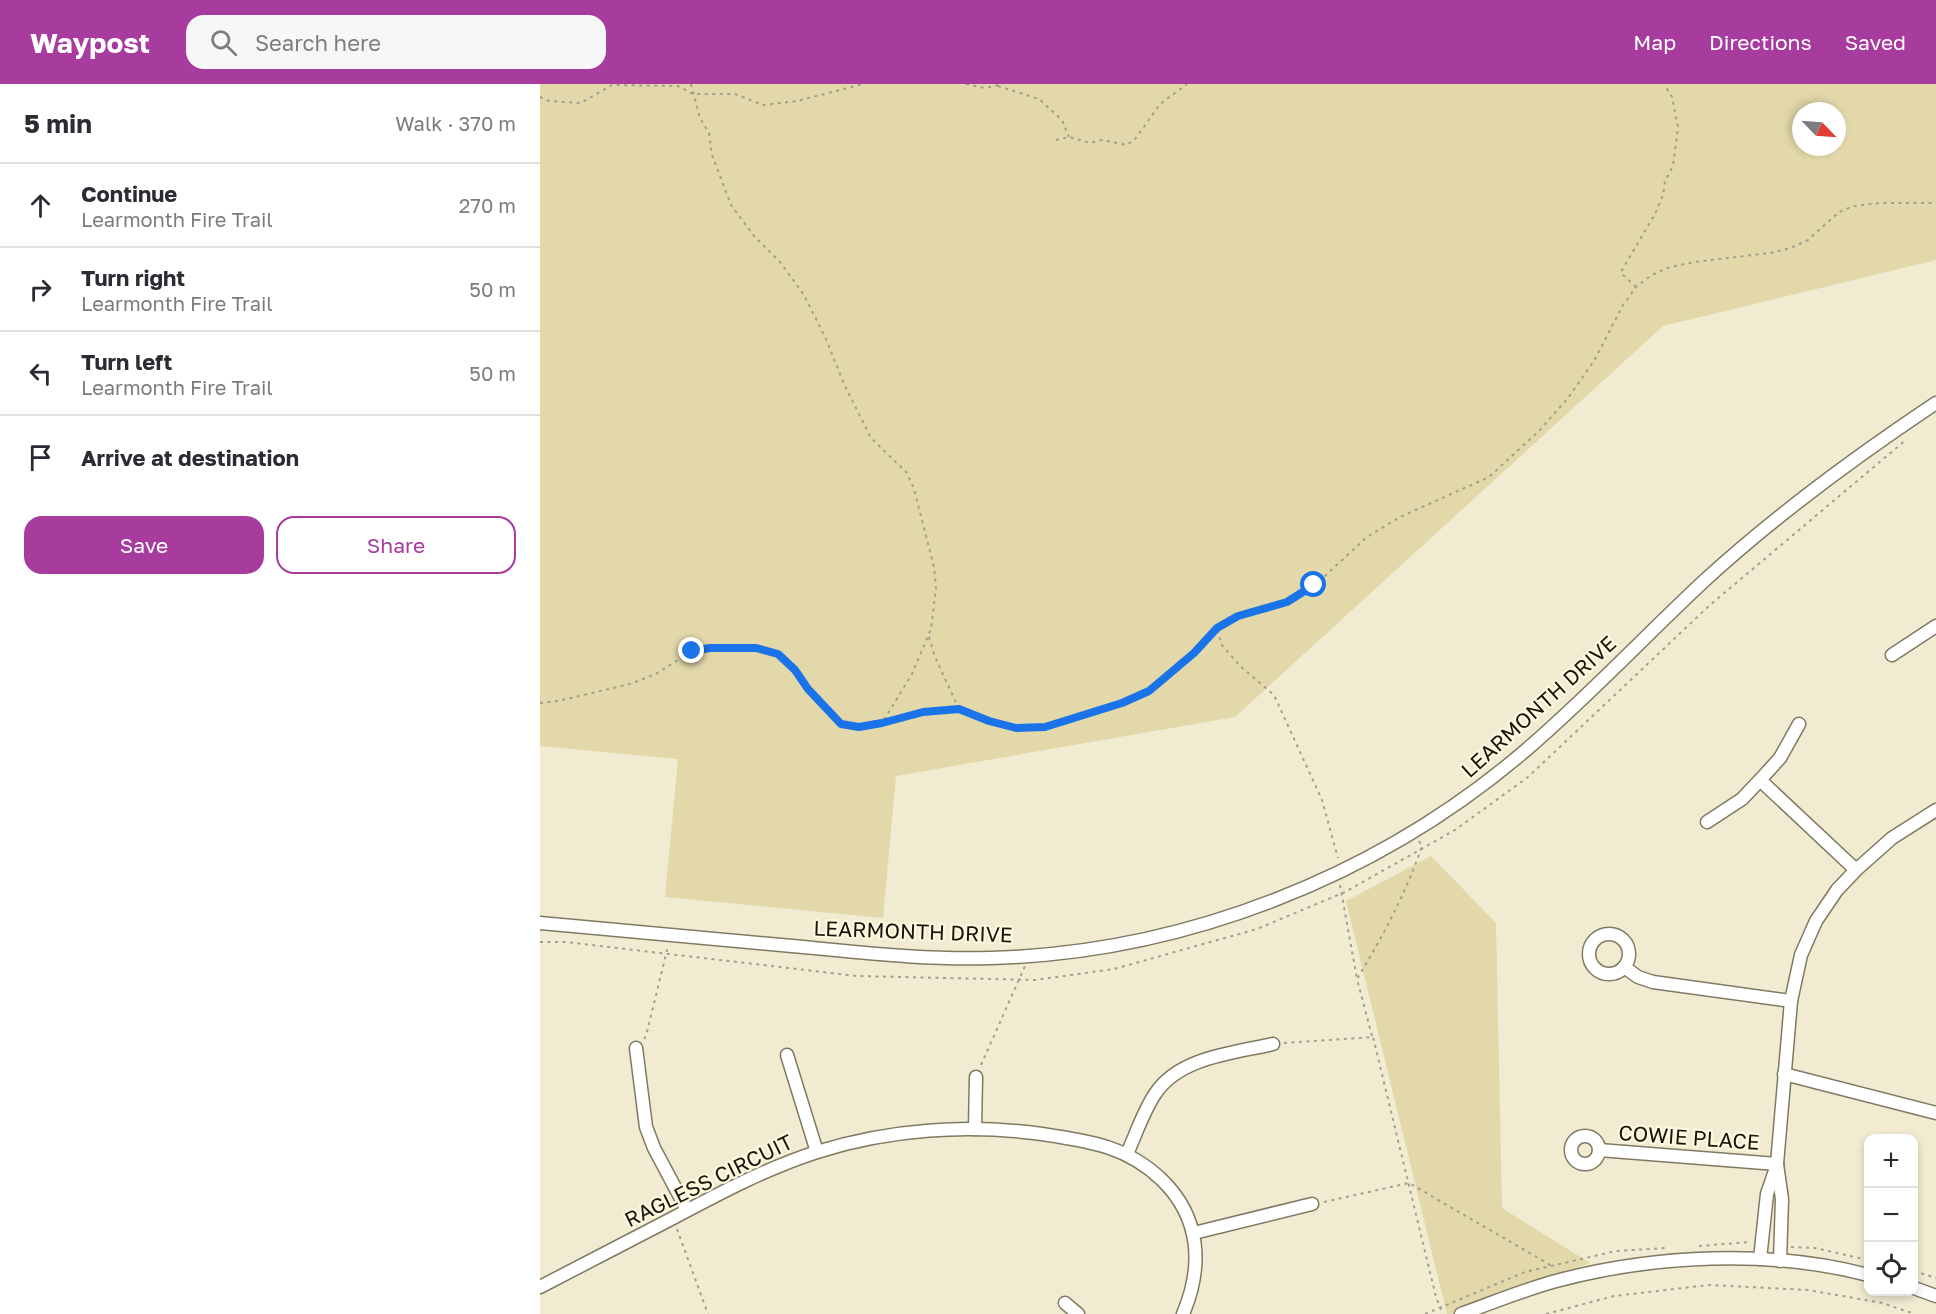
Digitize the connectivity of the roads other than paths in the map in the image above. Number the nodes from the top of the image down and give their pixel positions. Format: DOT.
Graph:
graph roads {
  1 [pos="1936,403"];
  2 [pos="1936,626"];
  3 [pos="1892,655"];
  4 [pos="1799,724"];
  5 [pos="1760,780"];
  6 [pos="1936,810"];
  7 [pos="1707,822"];
  8 [pos="1856,870"];
  9 [pos="540,922"];
  10 [pos="1624,967"];
  11 [pos="1791,1001"];
  12 [pos="1273,1044"];
  13 [pos="636,1048"];
  14 [pos="787,1055"];
  15 [pos="1784,1074"];
  16 [pos="976,1077"];
  17 [pos="1936,1113"];
  18 [pos="975,1129"];
  19 [pos="1599,1150"];
  20 [pos="817,1152"];
  21 [pos="1127,1154"];
  22 [pos="1777,1164"];
  23 [pos="1312,1204"];
  24 [pos="687,1210"];
  25 [pos="1194,1233"];
  26 [pos="1760,1259"];
  27 [pos="1780,1261"];
  28 [pos="1864,1274"];
  29 [pos="540,1287"];
  30 [pos="1918,1289"];
  31 [pos="1936,1296"];
  32 [pos="1065,1303"];
  33 [pos="1078,1314"];
  34 [pos="1183,1314"];
  35 [pos="1461,1314"];
  1 -- 9 [label="street, LEARMONTH DRIVE"];
  2 -- 3 [label="street"];
  4 -- 5 [label="street"];
  5 -- 7 [label="street"];
  5 -- 8 [label="street"];
  6 -- 8 [label="street"];
  8 -- 11 [label="street"];
  10 -- 11 [label="street"];
  11 -- 15 [label="street"];
  12 -- 21 [label="street"];
  13 -- 24 [label="street"];
  14 -- 20 [label="street"];
  15 -- 17 [label="street"];
  15 -- 22 [label="street"];
  16 -- 18 [label="street"];
  18 -- 20 [label="street, RAGLESS CIRCUIT"];
  18 -- 21 [label="street, RAGLESS CIRCUIT"];
  19 -- 22 [label="street, COWIE PLACE"];
  20 -- 24 [label="street, RAGLESS CIRCUIT"];
  21 -- 25 [label="street, RAGLESS CIRCUIT"];
  22 -- 26 [label="street"];
  22 -- 27 [label="street"];
  23 -- 25 [label="street"];
  24 -- 29 [label="street, RAGLESS CIRCUIT"];
  25 -- 34 [label="street, RAGLESS CIRCUIT"];
  26 -- 27 [label="street"];
  26 -- 35 [label="street"];
  27 -- 28 [label="street"];
  30 -- 31 [label="street"];
  32 -- 33 [label="street"];
}
